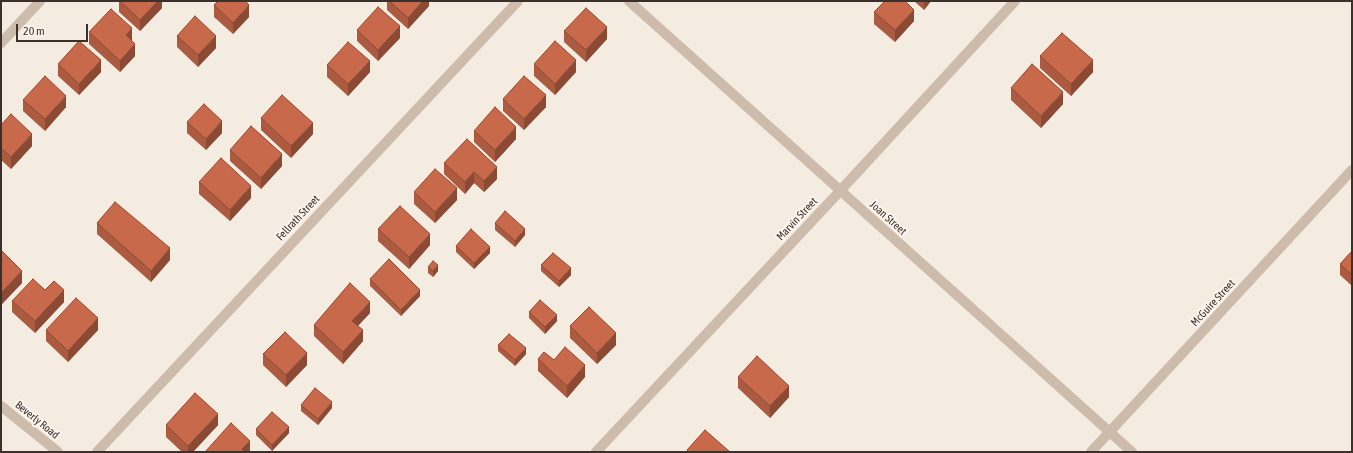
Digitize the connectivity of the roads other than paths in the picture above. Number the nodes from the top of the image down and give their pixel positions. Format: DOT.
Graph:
graph roads {
  1 [pos="40,1"];
  2 [pos="518,1"];
  3 [pos="629,1"];
  4 [pos="1015,1"];
  5 [pos="1,43"];
  6 [pos="1352,170"];
  7 [pos="840,191"];
  8 [pos="1,406"];
  9 [pos="1110,432"];
  10 [pos="58,452"];
  11 [pos="97,452"];
  12 [pos="596,452"];
  13 [pos="1091,452"];
  14 [pos="1132,452"];
  1 -- 5 [label="street"];
  2 -- 11 [label="street, Fellrath Street"];
  3 -- 7 [label="street, Joan Street"];
  4 -- 7 [label="street, Marvin Street"];
  6 -- 9 [label="street, McGuire Street"];
  7 -- 9 [label="street, Joan Street"];
  7 -- 12 [label="street, Marvin Street"];
  8 -- 10 [label="street, Beverly Road"];
  9 -- 13 [label="street, McGuire Street"];
  9 -- 14 [label="street, Joan Street"];
}
